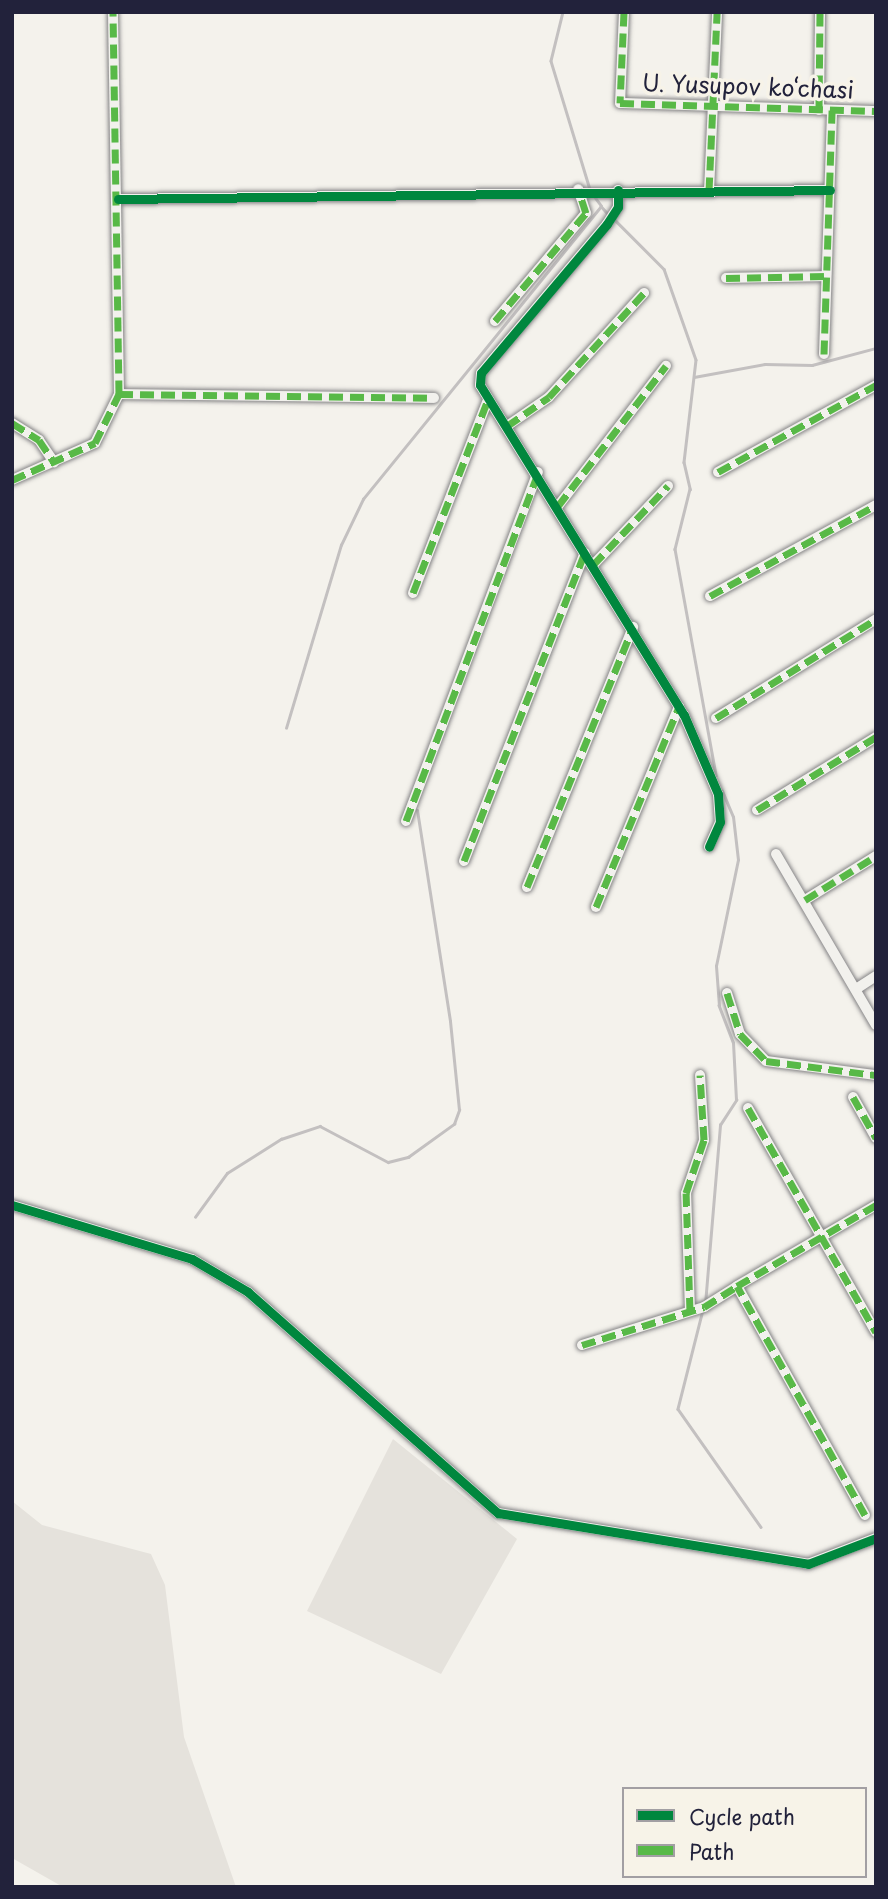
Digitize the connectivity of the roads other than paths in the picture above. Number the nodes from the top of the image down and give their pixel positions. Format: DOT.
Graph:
graph roads {
  1 [pos="113,12"];
  2 [pos="624,12"];
  3 [pos="717,12"];
  4 [pos="820,12"];
  5 [pos="713,106"];
  6 [pos="819,110"];
  7 [pos="832,110"];
  8 [pos="876,111"];
  9 [pos="580,189"];
  10 [pos="618,190"];
  11 [pos="830,190"];
  12 [pos="709,191"];
  13 [pos="118,199"];
  14 [pos="827,276"];
  15 [pos="726,278"];
  16 [pos="645,293"];
  17 [pos="495,321"];
  18 [pos="824,354"];
  19 [pos="666,366"];
  20 [pos="876,385"];
  21 [pos="119,394"];
  22 [pos="434,398"];
  23 [pos="487,401"];
  24 [pos="12,423"];
  25 [pos="507,426"];
  26 [pos="54,462"];
  27 [pos="718,471"];
  28 [pos="538,472"];
  29 [pos="12,480"];
  30 [pos="668,486"];
  31 [pos="876,505"];
  32 [pos="558,506"];
  33 [pos="585,552"];
  34 [pos="593,565"];
  35 [pos="413,593"];
  36 [pos="710,596"];
  37 [pos="876,619"];
  38 [pos="633,627"];
  39 [pos="679,707"];
  40 [pos="716,718"];
  41 [pos="876,737"];
  42 [pos="757,810"];
  43 [pos="406,821"];
  44 [pos="709,847"];
  45 [pos="776,855"];
  46 [pos="876,856"];
  47 [pos="464,861"];
  48 [pos="527,887"];
  49 [pos="805,900"];
  50 [pos="596,907"];
  51 [pos="876,976"];
  52 [pos="856,989"];
  53 [pos="727,993"];
  54 [pos="876,1025"];
  55 [pos="700,1075"];
  56 [pos="876,1075"];
  57 [pos="853,1097"];
  58 [pos="748,1108"];
  59 [pos="876,1138"];
  60 [pos="12,1205"];
  61 [pos="876,1205"];
  62 [pos="822,1236"];
  63 [pos="737,1286"];
  64 [pos="690,1311"];
  65 [pos="876,1332"];
  66 [pos="582,1345"];
  67 [pos="865,1515"];
  68 [pos="876,1538"];
  1 -- 13 [label="street"];
  2 -- 5 [label="street, U. Yusupov ko‘chasi"];
  3 -- 5 [label="street"];
  4 -- 6 [label="street"];
  5 -- 6 [label="street, U. Yusupov ko‘chasi"];
  5 -- 12 [label="street"];
  6 -- 7 [label="street, U. Yusupov ko‘chasi"];
  7 -- 8 [label="street, U. Yusupov ko‘chasi"];
  7 -- 11 [label="street"];
  9 -- 10 [label="street"];
  9 -- 13 [label="street"];
  9 -- 17 [label="street"];
  10 -- 12 [label="street"];
  10 -- 23 [label="street"];
  11 -- 12 [label="street"];
  11 -- 14 [label="street"];
  13 -- 21 [label="street"];
  14 -- 15 [label="street"];
  14 -- 18 [label="street"];
  16 -- 25 [label="street"];
  19 -- 32 [label="street"];
  20 -- 27 [label="street"];
  21 -- 22 [label="street"];
  21 -- 26 [label="street"];
  23 -- 25 [label="street"];
  23 -- 35 [label="street"];
  24 -- 26 [label="street"];
  25 -- 28 [label="street"];
  26 -- 29 [label="street"];
  28 -- 32 [label="street"];
  28 -- 43 [label="street"];
  30 -- 34 [label="street"];
  31 -- 36 [label="street"];
  32 -- 33 [label="street"];
  33 -- 34 [label="street"];
  33 -- 47 [label="street"];
  34 -- 38 [label="street"];
  37 -- 40 [label="street"];
  38 -- 39 [label="street"];
  38 -- 48 [label="street"];
  39 -- 44 [label="street"];
  39 -- 50 [label="street"];
  41 -- 42 [label="street"];
  45 -- 49 [label="street"];
  46 -- 49 [label="street"];
  49 -- 52 [label="street"];
  51 -- 52 [label="street"];
  52 -- 54 [label="street"];
  53 -- 56 [label="street"];
  55 -- 64 [label="street"];
  57 -- 59 [label="street"];
  58 -- 62 [label="street"];
  60 -- 68 [label="street"];
  61 -- 62 [label="street"];
  62 -- 63 [label="street"];
  62 -- 65 [label="street"];
  63 -- 64 [label="street"];
  63 -- 67 [label="street"];
  64 -- 66 [label="street"];
}
